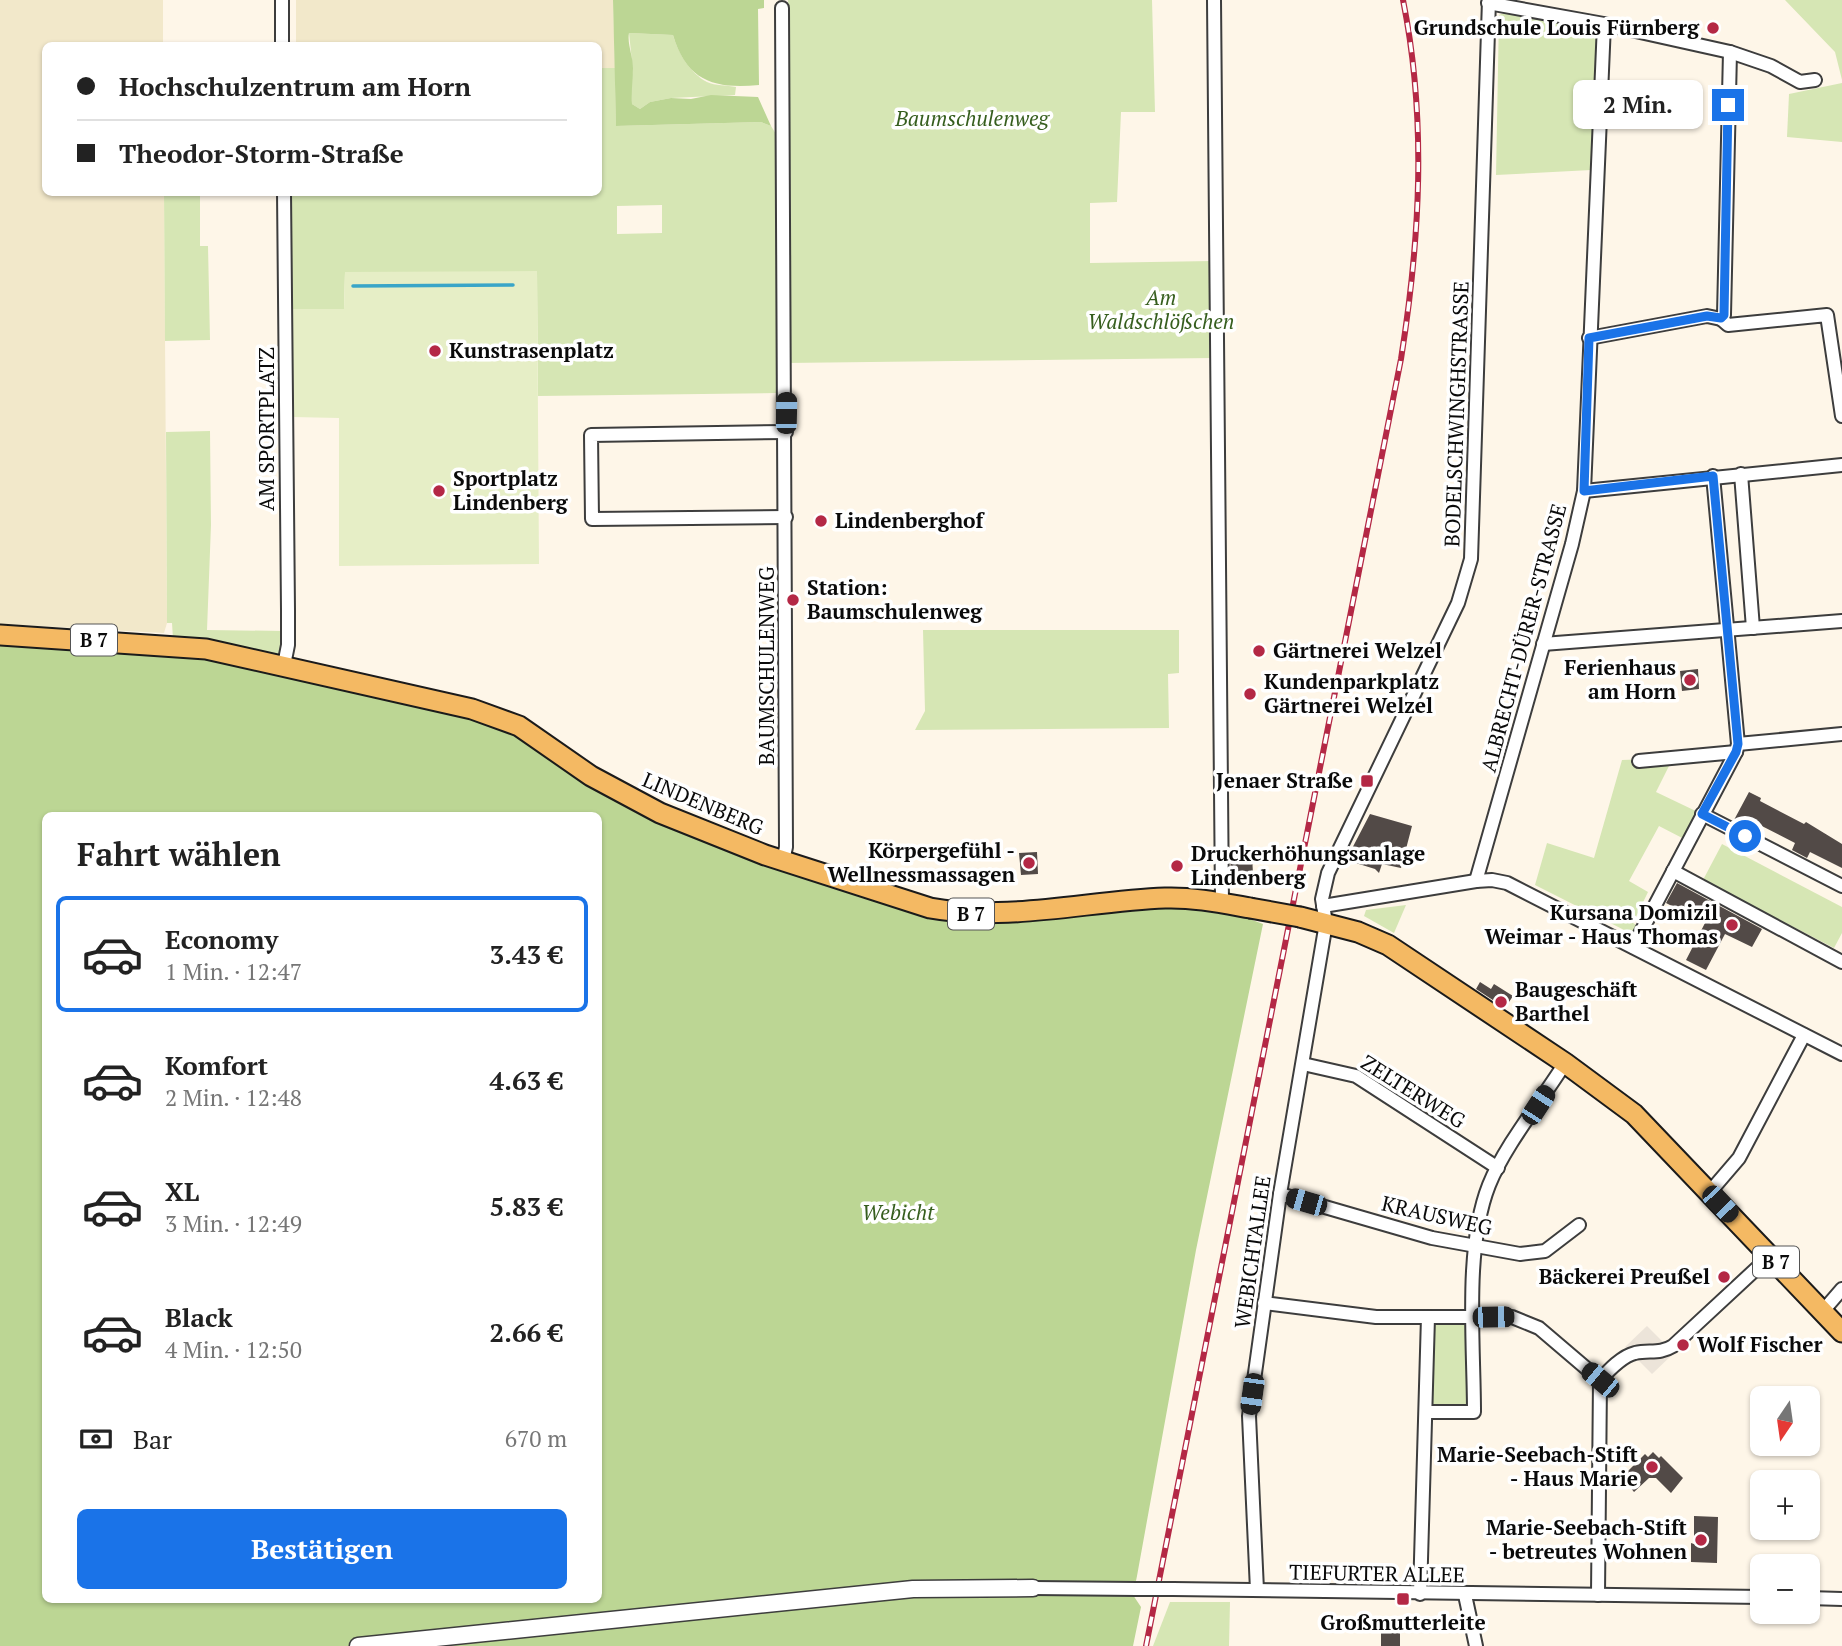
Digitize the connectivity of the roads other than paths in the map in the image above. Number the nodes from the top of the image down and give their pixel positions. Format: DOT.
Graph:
graph roads {
  1 [pos="282,0"];
  2 [pos="1214,0"];
  3 [pos="1489,2"];
  4 [pos="782,8"];
  5 [pos="1604,24"];
  6 [pos="282,42"];
  7 [pos="1730,52"];
  8 [pos="1815,80"];
  9 [pos="284,196"];
  10 [pos="1721,318"];
  11 [pos="1589,338"];
  12 [pos="1842,416"];
  13 [pos="786,432"];
  14 [pos="1842,465"];
  15 [pos="1741,474"];
  16 [pos="1713,476"];
  17 [pos="1584,491"];
  18 [pos="786,517"];
  19 [pos="1842,621"];
  20 [pos="1754,628"];
  21 [pos="1728,630"];
  22 [pos="0,635"];
  23 [pos="1543,644"];
  24 [pos="285,665"];
  25 [pos="1842,734"];
  26 [pos="1737,748"];
  27 [pos="1639,761"];
  28 [pos="1702,814"];
  29 [pos="783,861"];
  30 [pos="1673,871"];
  31 [pos="1476,881"];
  32 [pos="1842,886"];
  33 [pos="1222,902"];
  34 [pos="1324,915"];
  35 [pos="1633,947"];
  36 [pos="1842,961"];
  37 [pos="1804,1035"];
  38 [pos="1842,1054"];
  39 [pos="1565,1063"];
  40 [pos="1303,1064"];
  41 [pos="1497,1168"];
  42 [pos="1709,1193"];
  43 [pos="1280,1194"];
  44 [pos="1579,1225"];
  45 [pos="1475,1245"];
  46 [pos="1770,1256"];
  47 [pos="1842,1289"];
  48 [pos="1264,1303"];
  49 [pos="1823,1311"];
  50 [pos="1428,1317"];
  51 [pos="1474,1317"];
  52 [pos="1842,1332"];
  53 [pos="1600,1380"];
  54 [pos="1426,1412"];
  55 [pos="1033,1588"];
  56 [pos="1257,1590"];
  57 [pos="1420,1594"];
  58 [pos="1465,1595"];
  59 [pos="1598,1595"];
  60 [pos="1750,1597"];
  61 [pos="1820,1598"];
  62 [pos="1842,1599"];
  63 [pos="358,1646"];
  64 [pos="1476,1646"];
  1 -- 6 [label="street"];
  2 -- 33 [label="street"];
  3 -- 5 [label="street"];
  3 -- 34 [label="street, BODELSCHWINGHSTRASSE"];
  4 -- 13 [label="street, BAUMSCHULENWEG"];
  5 -- 7 [label="street"];
  5 -- 11 [label="street, ALBRECHT-DÜRER-STRASSE"];
  7 -- 8 [label="street"];
  7 -- 10 [label="street"];
  9 -- 24 [label="street, AM SPORTPLATZ"];
  10 -- 11 [label="street"];
  10 -- 12 [label="street"];
  11 -- 17 [label="street, ALBRECHT-DÜRER-STRASSE"];
  13 -- 18 [label="street, BAUMSCHULENWEG"];
  13 -- 18 [label="street"];
  14 -- 15 [label="street"];
  15 -- 16 [label="street"];
  15 -- 20 [label="street"];
  16 -- 17 [label="street"];
  16 -- 21 [label="street"];
  17 -- 23 [label="street, ALBRECHT-DÜRER-STRASSE"];
  18 -- 29 [label="street, BAUMSCHULENWEG"];
  19 -- 20 [label="street"];
  20 -- 21 [label="street"];
  21 -- 23 [label="street"];
  21 -- 26 [label="street"];
  22 -- 24 [label="main road, LINDENBERG / B 7"];
  23 -- 31 [label="street, ALBRECHT-DÜRER-STRASSE"];
  24 -- 29 [label="main road, LINDENBERG / B 7"];
  25 -- 26 [label="street"];
  26 -- 27 [label="street"];
  26 -- 28 [label="street"];
  28 -- 30 [label="street"];
  28 -- 32 [label="street"];
  29 -- 33 [label="main road, LINDENBERG / B 7"];
  30 -- 35 [label="street"];
  30 -- 36 [label="street"];
  31 -- 34 [label="street"];
  31 -- 35 [label="street"];
  33 -- 34 [label="main road, B 7, bridge"];
  34 -- 39 [label="main road, B 7"];
  34 -- 40 [label="street, WEBICHTALLEE"];
  35 -- 37 [label="street"];
  37 -- 38 [label="street"];
  37 -- 42 [label="street"];
  39 -- 41 [label="street"];
  39 -- 42 [label="main road, B 7"];
  40 -- 41 [label="street, ZELTERWEG"];
  40 -- 43 [label="street, WEBICHTALLEE"];
  41 -- 45 [label="street"];
  42 -- 46 [label="main road, B 7"];
  43 -- 45 [label="street, KRAUSWEG"];
  43 -- 48 [label="street, WEBICHTALLEE"];
  44 -- 45 [label="street, KRAUSWEG"];
  45 -- 51 [label="street"];
  46 -- 49 [label="main road, B 7"];
  46 -- 53 [label="street"];
  47 -- 49 [label="street"];
  48 -- 50 [label="street"];
  48 -- 56 [label="street, WEBICHTALLEE"];
  49 -- 52 [label="main road, B 7"];
  50 -- 51 [label="street"];
  50 -- 54 [label="street"];
  51 -- 53 [label="street"];
  51 -- 54 [label="street"];
  53 -- 59 [label="street"];
  54 -- 57 [label="street"];
  55 -- 56 [label="street, TIEFURTER ALLEE, bridge"];
  55 -- 63 [label="street"];
  56 -- 57 [label="street, TIEFURTER ALLEE"];
  57 -- 58 [label="street, TIEFURTER ALLEE"];
  58 -- 59 [label="street, TIEFURTER ALLEE"];
  58 -- 64 [label="street"];
  59 -- 60 [label="street, TIEFURTER ALLEE"];
  61 -- 62 [label="street"];
}
